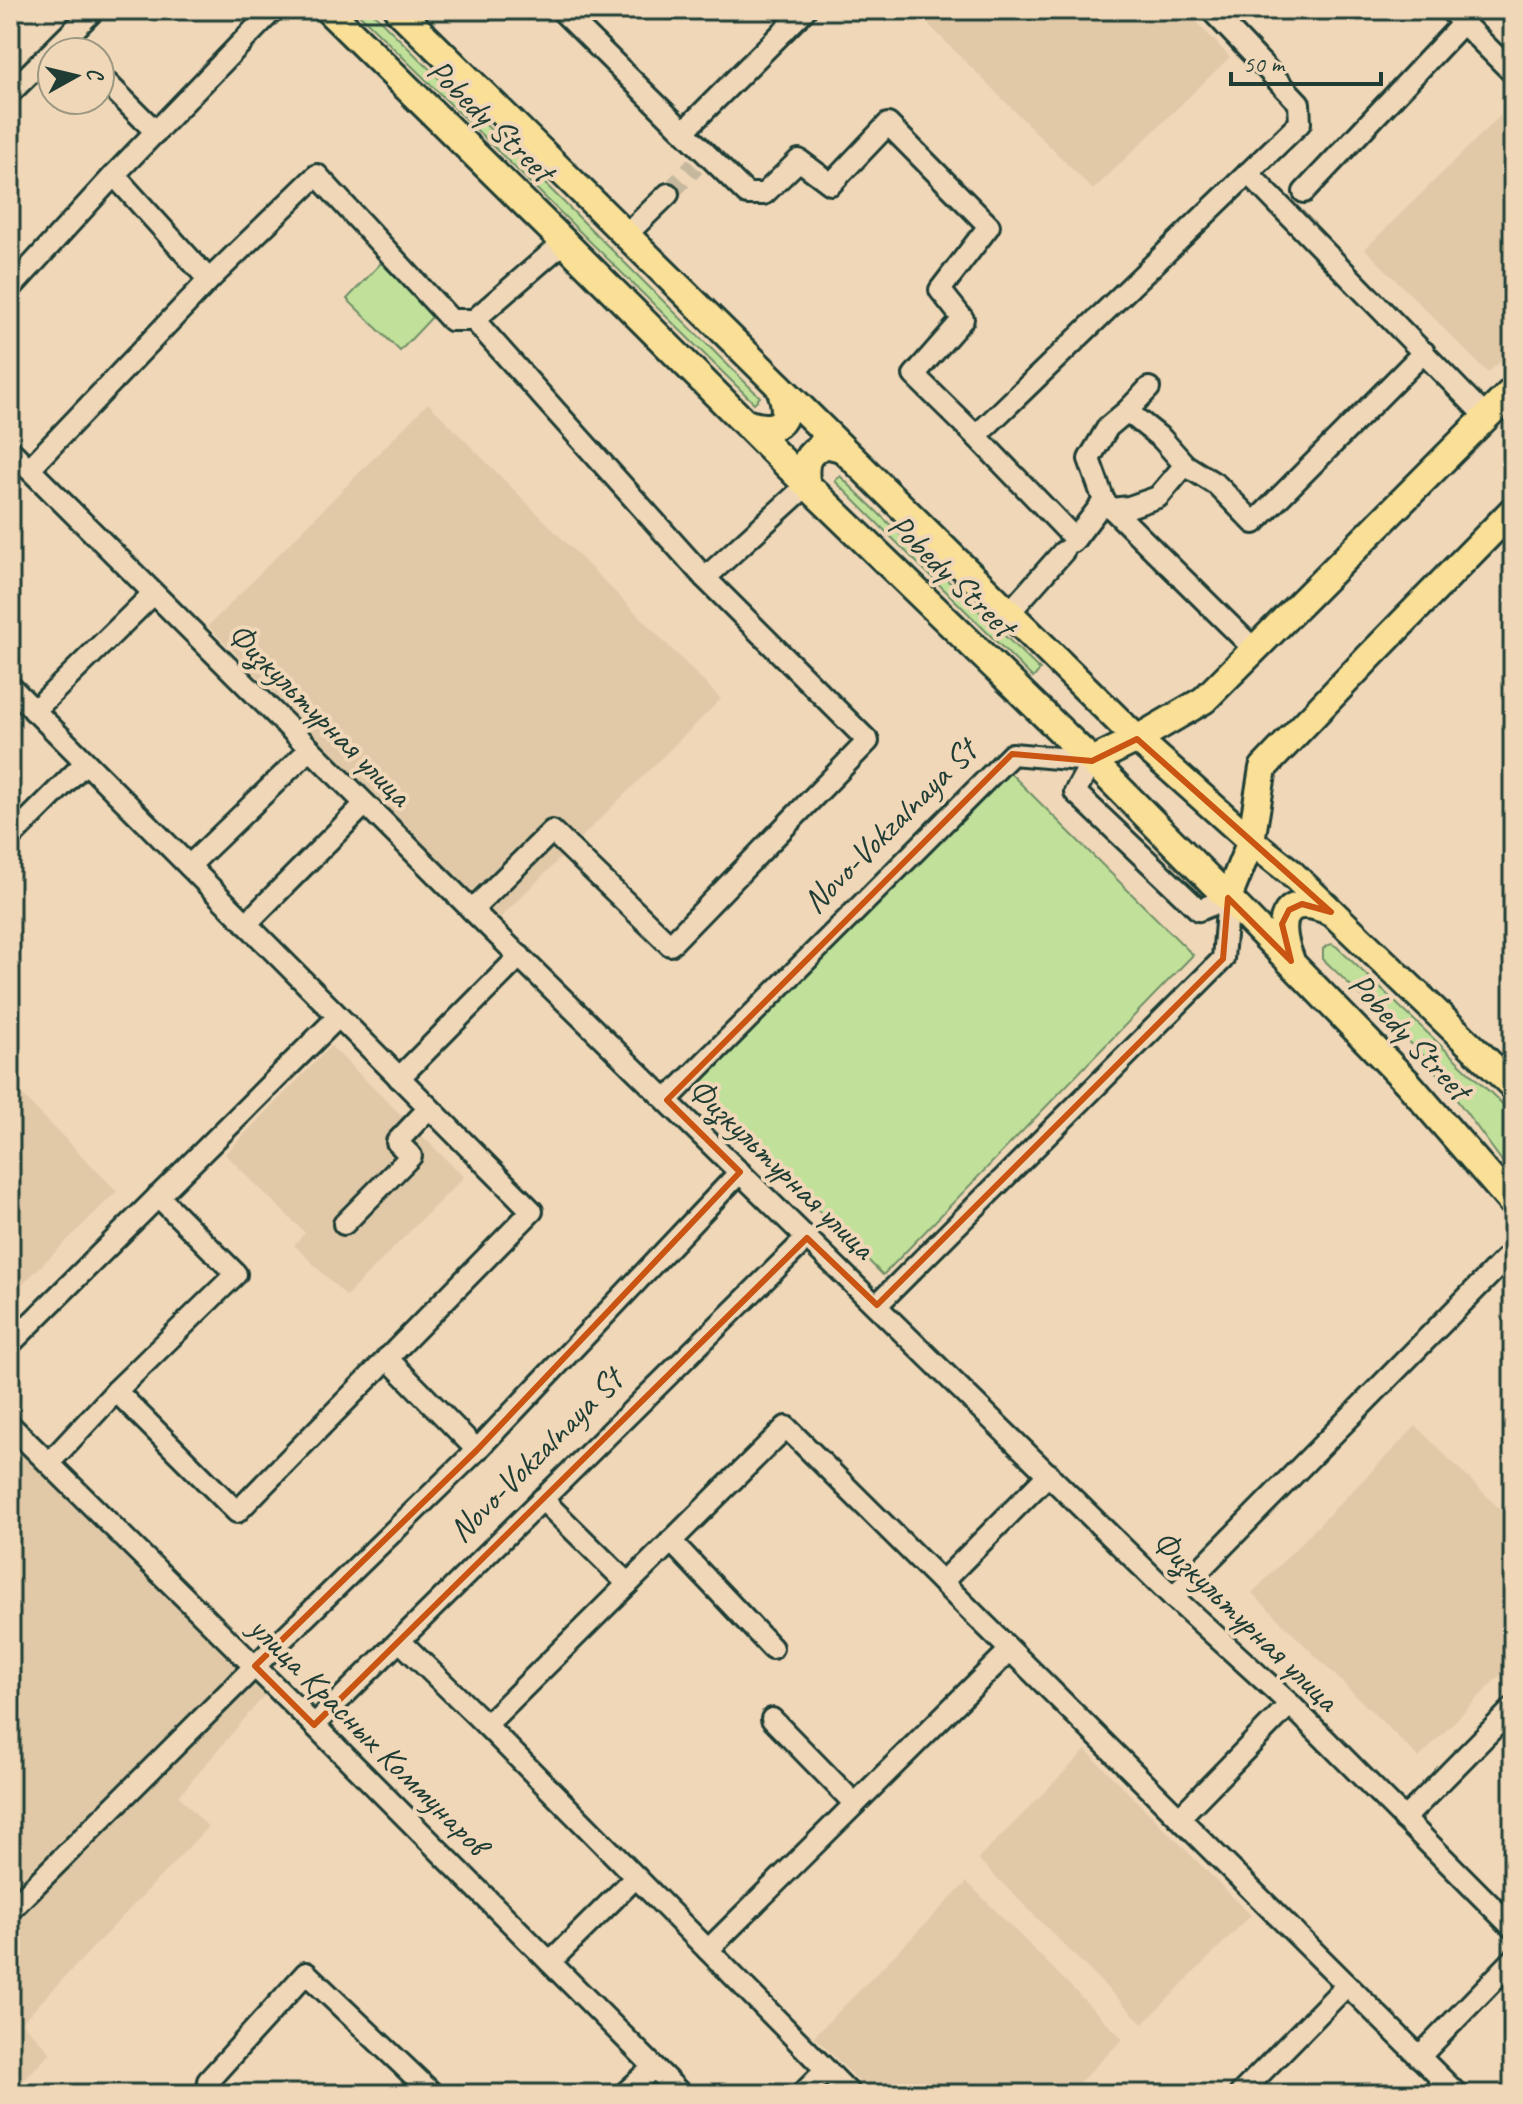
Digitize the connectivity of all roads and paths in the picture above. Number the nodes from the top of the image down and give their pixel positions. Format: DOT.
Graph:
graph roads {
  1 [pos="94,10"];
  2 [pos="273,10"];
  3 [pos="328,10"];
  4 [pos="398,10"];
  5 [pos="561,10"];
  6 [pos="805,10"];
  7 [pos="1211,10"];
  8 [pos="1457,17"];
  9 [pos="77,36"];
  10 [pos="36,73"];
  11 [pos="1513,73"];
  12 [pos="116,92"];
  13 [pos="10,93"];
  14 [pos="684,131"];
  15 [pos="156,132"];
  16 [pos="1248,173"];
  17 [pos="114,175"];
  18 [pos="1304,192"];
  19 [pos="668,194"];
  20 [pos="627,234"];
  21 [pos="564,242"];
  22 [pos="209,280"];
  23 [pos="10,289"];
  24 [pos="474,320"];
  25 [pos="1424,352"];
  26 [pos="779,386"];
  27 [pos="1149,388"];
  28 [pos="1513,390"];
  29 [pos="1127,411"];
  30 [pos="1486,417"];
  31 [pos="746,423"];
  32 [pos="976,436"];
  33 [pos="841,448"];
  34 [pos="10,450"];
  35 [pos="1185,465"];
  36 [pos="29,469"];
  37 [pos="806,484"];
  38 [pos="1108,505"];
  39 [pos="1513,510"];
  40 [pos="1070,544"];
  41 [pos="705,578"];
  42 [pos="153,594"];
  43 [pos="1009,613"];
  44 [pos="1254,649"];
  45 [pos="10,686"];
  46 [pos="34,711"];
  47 [pos="1137,739"];
  48 [pos="310,749"];
  49 [pos="1092,761"];
  50 [pos="85,763"];
  51 [pos="365,804"];
  52 [pos="10,838"];
  53 [pos="1251,841"];
  54 [pos="189,866"];
  55 [pos="1228,898"];
  56 [pos="472,910"];
  57 [pos="1331,912"];
  58 [pos="246,924"];
  59 [pos="520,956"];
  60 [pos="1291,961"];
  61 [pos="338,1017"];
  62 [pos="399,1078"];
  63 [pos="1513,1086"];
  64 [pos="667,1100"];
  65 [pos="429,1108"];
  66 [pos="740,1172"];
  67 [pos="158,1196"];
  68 [pos="1513,1204"];
  69 [pos="344,1224"];
  70 [pos="807,1238"];
  71 [pos="1513,1251"];
  72 [pos="877,1305"];
  73 [pos="10,1344"];
  74 [pos="387,1358"];
  75 [pos="116,1391"];
  76 [pos="10,1425"];
  77 [pos="477,1450"];
  78 [pos="49,1463"];
  79 [pos="1049,1474"];
  80 [pos="542,1499"];
  81 [pos="671,1541"];
  82 [pos="942,1582"];
  83 [pos="628,1584"];
  84 [pos="1173,1597"];
  85 [pos="400,1641"];
  86 [pos="772,1648"];
  87 [pos="1010,1650"];
  88 [pos="255,1666"];
  89 [pos="1290,1704"];
  90 [pos="1513,1708"];
  91 [pos="772,1719"];
  92 [pos="314,1725"];
  93 [pos="486,1725"];
  94 [pos="855,1804"];
  95 [pos="1179,1818"];
  96 [pos="1404,1819"];
  97 [pos="636,1877"];
  98 [pos="10,1910"];
  99 [pos="1513,1928"];
  100 [pos="708,1950"];
  101 [pos="1513,1960"];
  102 [pos="550,1962"];
  103 [pos="1347,1985"];
  104 [pos="1419,2057"];
  105 [pos="654,2067"];
  106 [pos="826,2070"];
  107 [pos="208,2081"];
  108 [pos="433,2094"];
  109 [pos="624,2094"];
  110 [pos="681,2094"];
  111 [pos="802,2094"];
  112 [pos="850,2094"];
  113 [pos="1240,2094"];
  114 [pos="1457,2094"];
  1 -- 9 [label="street"];
  2 -- 15 [label="street"];
  3 -- 21 [label="main road, Pobedy Street"];
  4 -- 20 [label="main road, Pobedy Street"];
  5 -- 14 [label="street"];
  6 -- 14 [label="street"];
  7 -- 16 [label="street"];
  8 -- 11 [label="street"];
  8 -- 18 [label="street"];
  10 -- 13 [label="street"];
  12 -- 15 [label="street"];
  14 -- 32 [label="street"];
  15 -- 17 [label="street"];
  16 -- 25 [label="street"];
  16 -- 32 [label="street"];
  17 -- 22 [label="street"];
  17 -- 23 [label="street"];
  19 -- 20 [label="street"];
  20 -- 26 [label="main road, Pobedy Street"];
  21 -- 24 [label="street"];
  21 -- 31 [label="main road, Pobedy Street"];
  22 -- 24 [label="street"];
  22 -- 36 [label="street"];
  24 -- 41 [label="street"];
  25 -- 30 [label="street"];
  25 -- 35 [label="street"];
  26 -- 31 [label="main road"];
  26 -- 33 [label="main road, Pobedy Street"];
  27 -- 29 [label="street"];
  28 -- 30 [label="main road"];
  29 -- 35 [label="street"];
  29 -- 38 [label="street"];
  30 -- 44 [label="main road"];
  31 -- 37 [label="main road, Pobedy Street"];
  32 -- 40 [label="street"];
  33 -- 37 [label="main road"];
  33 -- 43 [label="main road, Pobedy Street"];
  34 -- 36 [label="street, Физкультурная улица"];
  35 -- 38 [label="street"];
  36 -- 42 [label="street, Физкультурная улица"];
  37 -- 41 [label="street"];
  37 -- 49 [label="main road, Pobedy Street"];
  38 -- 40 [label="street"];
  38 -- 44 [label="street"];
  39 -- 53 [label="main road"];
  40 -- 43 [label="street"];
  41 -- 56 [label="street"];
  42 -- 46 [label="street"];
  42 -- 48 [label="street, Физкультурная улица"];
  43 -- 47 [label="main road, Pobedy Street"];
  44 -- 47 [label="main road"];
  45 -- 46 [label="street"];
  46 -- 50 [label="street"];
  47 -- 49 [label="main road"];
  47 -- 53 [label="main road, Pobedy Street"];
  48 -- 51 [label="street, Физкультурная улица"];
  48 -- 54 [label="street"];
  49 -- 55 [label="main road, Pobedy Street"];
  49 -- 64 [label="street, Novo-Vokzalnaya St"];
  50 -- 52 [label="street"];
  50 -- 54 [label="street"];
  51 -- 56 [label="street, Физкультурная улица"];
  51 -- 58 [label="street"];
  53 -- 55 [label="main road"];
  53 -- 57 [label="main road, Pobedy Street"];
  54 -- 58 [label="street"];
  55 -- 60 [label="main road, Pobedy Street"];
  55 -- 72 [label="street"];
  56 -- 59 [label="street, Физкультурная улица"];
  57 -- 60 [label="main road"];
  57 -- 63 [label="main road, Pobedy Street"];
  58 -- 61 [label="street"];
  59 -- 62 [label="street"];
  59 -- 64 [label="street, Физкультурная улица"];
  60 -- 68 [label="main road, Pobedy Street"];
  61 -- 62 [label="street"];
  61 -- 67 [label="street"];
  62 -- 65 [label="street"];
  64 -- 66 [label="street, Физкультурная улица"];
  65 -- 69 [label="street"];
  65 -- 74 [label="street"];
  66 -- 70 [label="street, Физкультурная улица"];
  66 -- 77 [label="street, Novo-Vokzalnaya St"];
  67 -- 73 [label="street"];
  67 -- 75 [label="street"];
  70 -- 72 [label="street, Физкультурная улица"];
  70 -- 80 [label="street, Novo-Vokzalnaya St"];
  71 -- 84 [label="street"];
  72 -- 79 [label="street, Физкультурная улица"];
  74 -- 75 [label="street"];
  74 -- 77 [label="street"];
  75 -- 78 [label="street"];
  76 -- 78 [label="street, улица Красных Коммунаров"];
  77 -- 88 [label="street, Novo-Vokzalnaya St"];
  78 -- 88 [label="street, улица Красных Коммунаров"];
  79 -- 82 [label="street"];
  79 -- 84 [label="street, Физкультурная улица"];
  80 -- 83 [label="street"];
  80 -- 85 [label="street, Novo-Vokzalnaya St"];
  81 -- 82 [label="street"];
  81 -- 83 [label="street"];
  81 -- 86 [label="street"];
  82 -- 87 [label="street"];
  83 -- 93 [label="street"];
  84 -- 89 [label="street, Физкультурная улица"];
  85 -- 92 [label="street, Novo-Vokzalnaya St"];
  85 -- 93 [label="street"];
  87 -- 94 [label="street"];
  87 -- 95 [label="street"];
  88 -- 92 [label="street, улица Красных Коммунаров"];
  88 -- 98 [label="street, Novo-Vokzalnaya St"];
  89 -- 95 [label="street"];
  89 -- 96 [label="street, Физкультурная улица"];
  90 -- 96 [label="street"];
  91 -- 94 [label="street"];
  92 -- 102 [label="street, улица Красных Коммунаров"];
  93 -- 97 [label="street"];
  94 -- 100 [label="street"];
  95 -- 103 [label="street"];
  96 -- 99 [label="street, Физкультурная улица"];
  97 -- 100 [label="street"];
  97 -- 102 [label="street"];
  100 -- 106 [label="street"];
  101 -- 104 [label="street"];
  102 -- 105 [label="street, улица Красных Коммунаров"];
  103 -- 104 [label="street"];
  103 -- 113 [label="street"];
  104 -- 114 [label="street"];
  105 -- 109 [label="street"];
  105 -- 110 [label="street, улица Красных Коммунаров"];
  106 -- 111 [label="street"];
  106 -- 112 [label="street"];
  107 -- 108 [label="street"];
}
